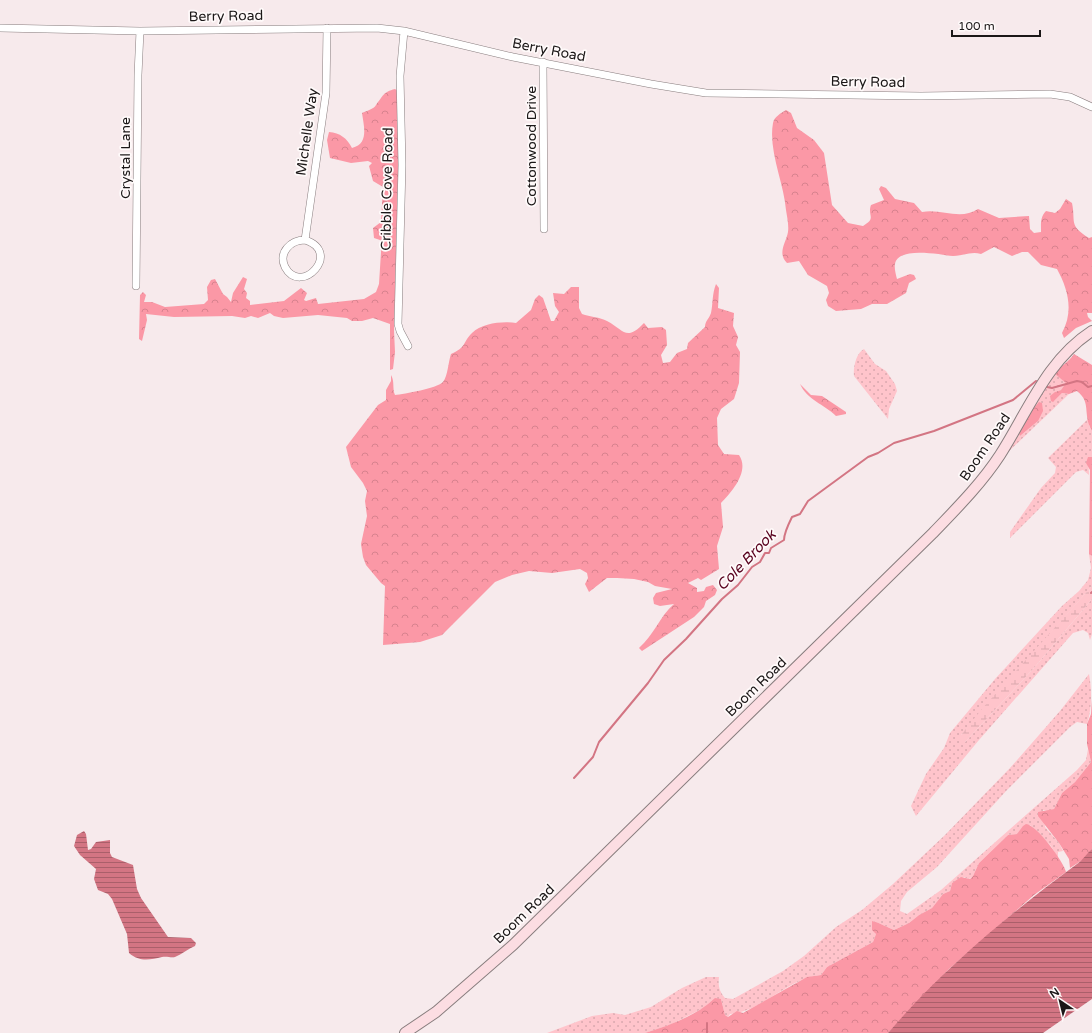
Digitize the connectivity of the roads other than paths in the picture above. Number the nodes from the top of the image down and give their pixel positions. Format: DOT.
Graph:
graph roads {
  1 [pos="0,28"];
  2 [pos="327,28"];
  3 [pos="140,30"];
  4 [pos="404,31"];
  5 [pos="543,62"];
  6 [pos="1092,107"];
  7 [pos="544,229"];
  8 [pos="305,240"];
  9 [pos="136,286"];
  10 [pos="1092,331"];
  11 [pos="408,346"];
  12 [pos="405,1033"];
  1 -- 3 [label="street, Berry Road"];
  2 -- 3 [label="street, Berry Road"];
  2 -- 4 [label="street, Berry Road"];
  2 -- 8 [label="street, Michelle Way"];
  3 -- 9 [label="street, Crystal Lane"];
  4 -- 5 [label="street, Berry Road"];
  4 -- 11 [label="street, Cribble Cove Road"];
  5 -- 6 [label="street, Berry Road"];
  5 -- 7 [label="street, Cottonwood Drive"];
  8 -- 8 [label="street"];
  10 -- 12 [label="street, Boom Road"];
}
